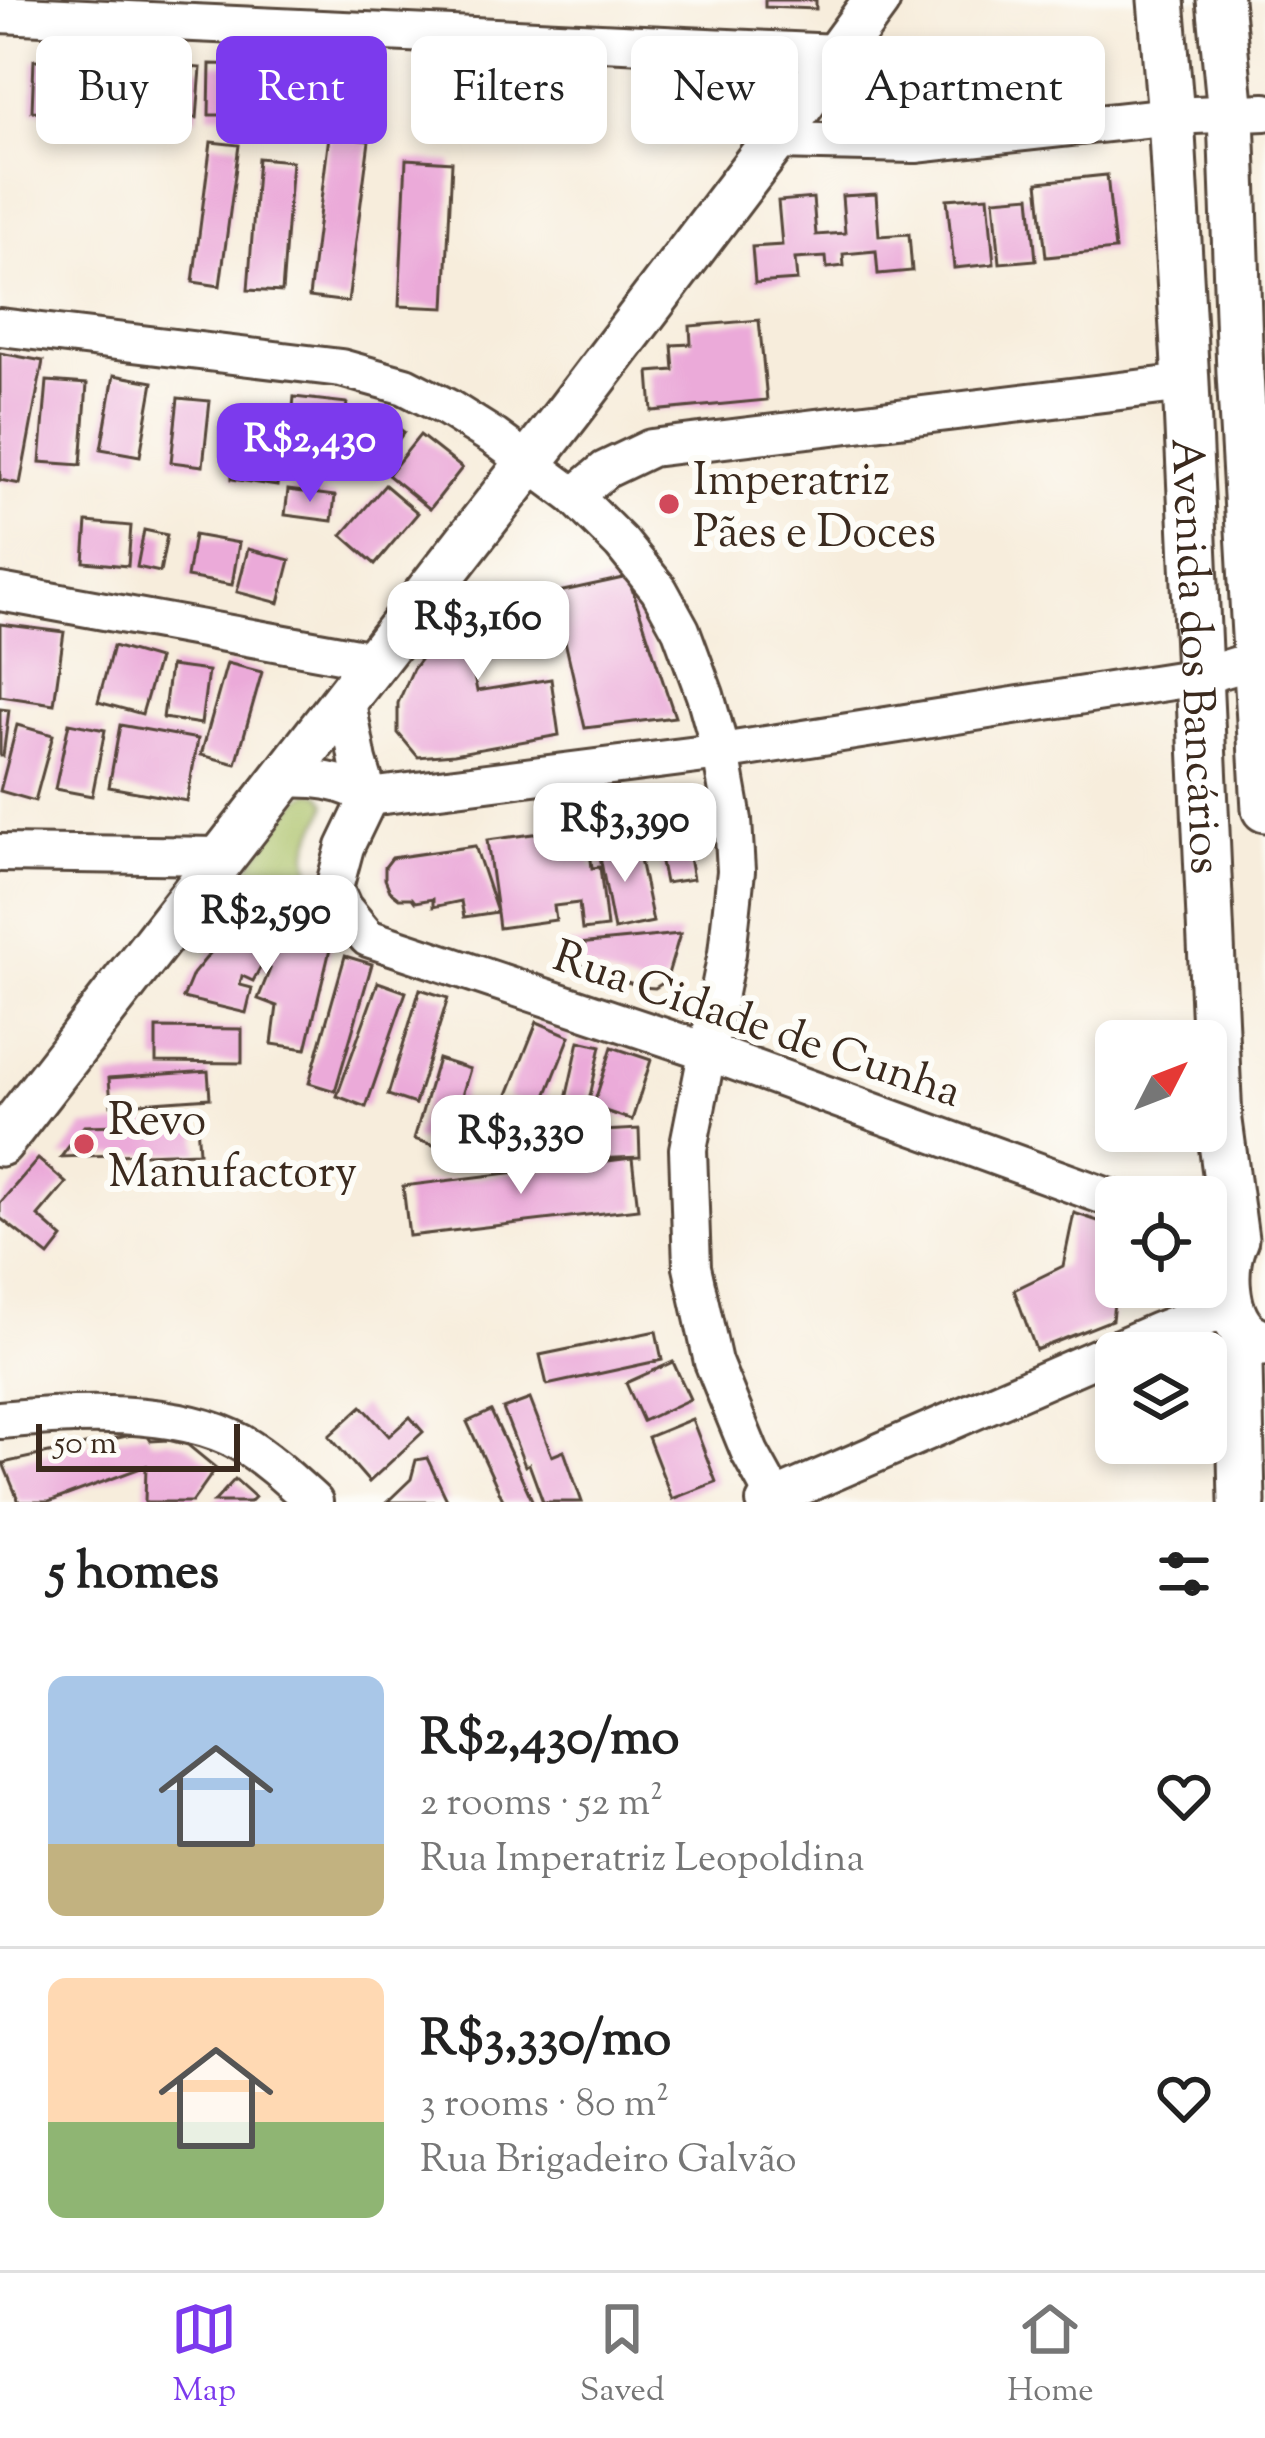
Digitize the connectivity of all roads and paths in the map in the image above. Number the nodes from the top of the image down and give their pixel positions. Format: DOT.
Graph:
graph roads {
  1 [pos="877,0"];
  2 [pos="1160,0"];
  3 [pos="1220,0"];
  4 [pos="0,14"];
  5 [pos="850,36"];
  6 [pos="822,52"];
  7 [pos="822,74"];
  8 [pos="798,108"];
  9 [pos="1248,113"];
  10 [pos="1171,116"];
  11 [pos="1105,123"];
  12 [pos="772,144"];
  13 [pos="0,327"];
  14 [pos="1253,372"];
  15 [pos="1186,383"];
  16 [pos="528,462"];
  17 [pos="574,496"];
  18 [pos="0,592"];
  19 [pos="1260,658"];
  20 [pos="373,660"];
  21 [pos="1198,677"];
  22 [pos="346,697"];
  23 [pos="721,752"];
  24 [pos="282,779"];
  25 [pos="1264,779"];
  26 [pos="369,797"];
  27 [pos="1265,809"];
  28 [pos="0,853"];
  29 [pos="222,856"];
  30 [pos="334,887"];
  31 [pos="195,895"];
  32 [pos="706,1051"];
  33 [pos="0,1143"];
  34 [pos="1095,1192"];
  35 [pos="1233,1239"];
  36 [pos="1247,1328"];
  37 [pos="0,1420"];
  38 [pos="772,1501"];
  39 [pos="314,1502"];
  40 [pos="1242,1502"];
  1 -- 5 [label="main road"];
  2 -- 10 [label="main road, Avenida dos Bancários"];
  3 -- 9 [label="main road, Avenida dos Bancários"];
  4 -- 6 [label="street"];
  7 -- 8 [label="main road"];
  9 -- 10 [label="street"];
  9 -- 14 [label="main road, Avenida dos Bancários"];
  10 -- 11 [label="street"];
  10 -- 15 [label="main road, Avenida dos Bancários"];
  12 -- 16 [label="main road"];
  13 -- 16 [label="street"];
  14 -- 19 [label="main road, Avenida dos Bancários"];
  15 -- 17 [label="street"];
  15 -- 21 [label="main road, Avenida dos Bancários"];
  16 -- 17 [label="street"];
  16 -- 20 [label="main road"];
  17 -- 23 [label="street"];
  18 -- 20 [label="street"];
  19 -- 21 [label="street"];
  19 -- 25 [label="main road, Avenida dos Bancários"];
  20 -- 22 [label="main road"];
  21 -- 23 [label="street"];
  21 -- 35 [label="main road, Avenida dos Bancários"];
  22 -- 24 [label="main road"];
  22 -- 26 [label="street"];
  23 -- 26 [label="street"];
  23 -- 32 [label="street"];
  24 -- 26 [label="street"];
  24 -- 29 [label="main road"];
  25 -- 27 [label="main road, Avenida dos Bancários"];
  26 -- 30 [label="street"];
  28 -- 29 [label="street"];
  29 -- 31 [label="main road"];
  30 -- 31 [label="street"];
  30 -- 32 [label="street, Rua Cidade de Cunha"];
  31 -- 33 [label="main road"];
  32 -- 34 [label="street, Rua Cidade de Cunha"];
  32 -- 38 [label="street"];
  35 -- 36 [label="main road, Avenida dos Bancários"];
  36 -- 38 [label="street"];
  36 -- 40 [label="main road, Avenida dos Bancários"];
  37 -- 39 [label="street"];
}
